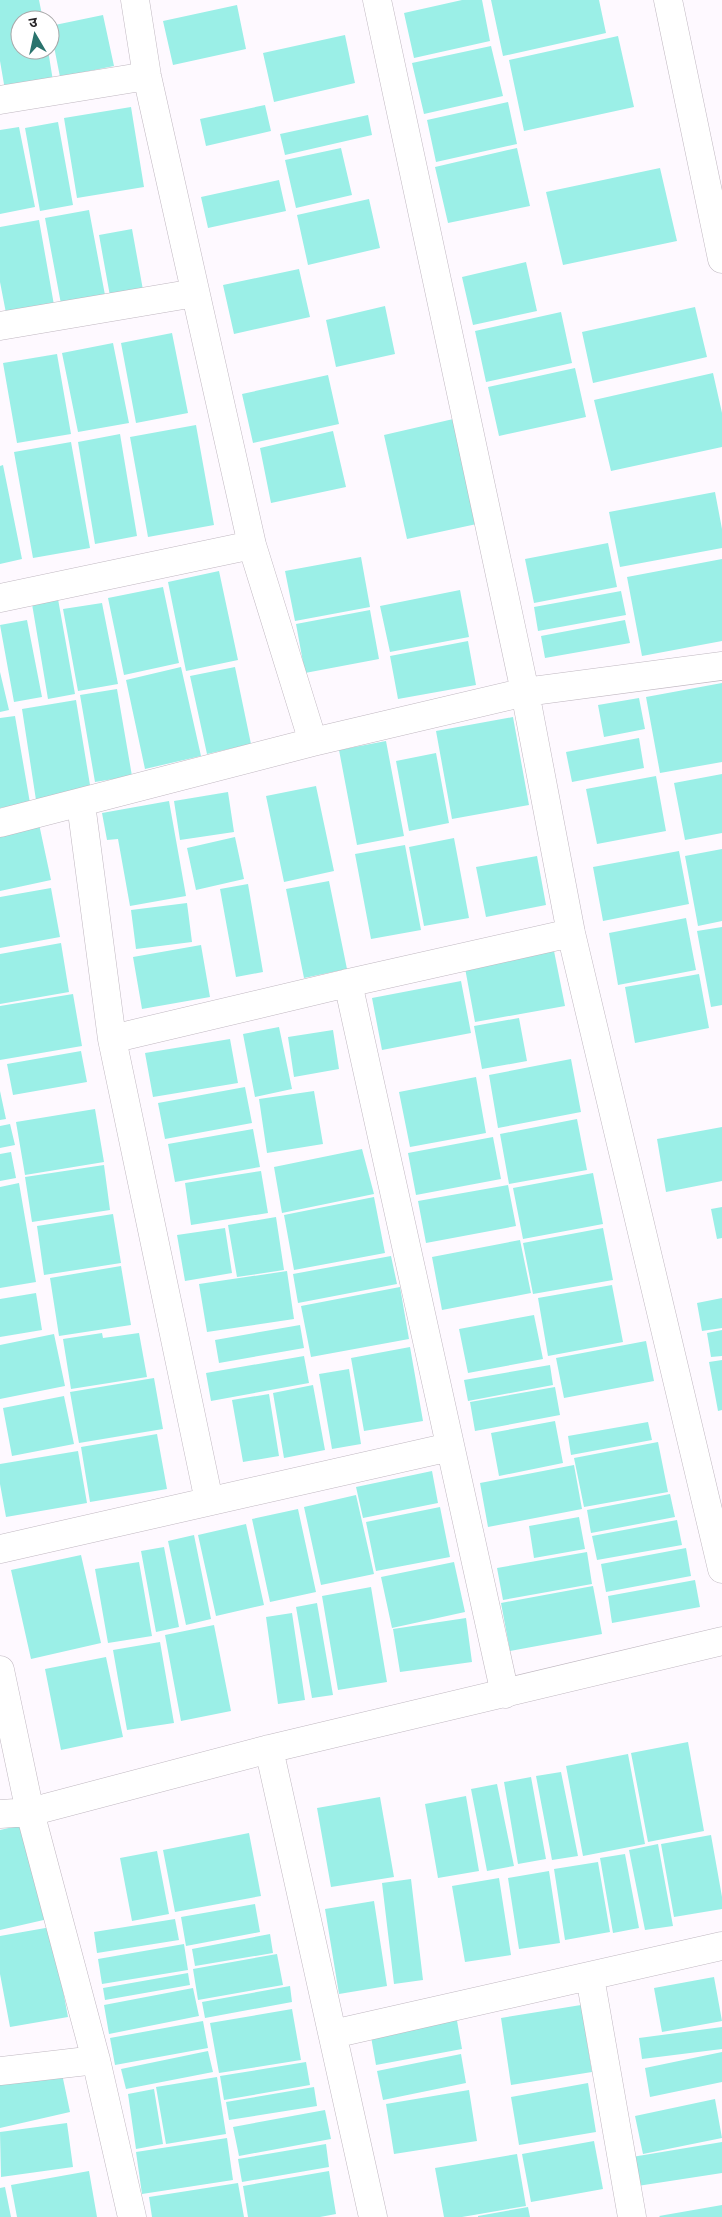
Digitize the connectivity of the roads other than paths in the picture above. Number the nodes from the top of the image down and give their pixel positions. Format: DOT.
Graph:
graph roads {
  1 [pos="135,0"];
  2 [pos="377,0"];
  3 [pos="668,0"];
  4 [pos="147,76"];
  5 [pos="0,100"];
  6 [pos="722,259"];
  7 [pos="195,293"];
  8 [pos="0,326"];
  9 [pos="252,545"];
  10 [pos="0,598"];
  11 [pos="722,666"];
  12 [pos="525,692"];
  13 [pos="313,742"];
  14 [pos="81,804"];
  15 [pos="0,824"];
  16 [pos="571,933"];
  17 [pos="348,983"];
  18 [pos="112,1039"];
  19 [pos="450,1448"];
  20 [pos="209,1501"];
  21 [pos="0,1550"];
  22 [pos="722,1569"];
  23 [pos="722,1641"];
  24 [pos="0,1670"];
  25 [pos="505,1694"];
  26 [pos="269,1749"];
  27 [pos="30,1812"];
  28 [pos="0,1814"];
  29 [pos="722,1946"];
  30 [pos="590,1977"];
  31 [pos="333,2034"];
  32 [pos="96,2060"];
  33 [pos="0,2071"];
  34 [pos="132,2217"];
  35 [pos="373,2217"];
  36 [pos="632,2217"];
  1 -- 4 [label="street"];
  2 -- 12 [label="street"];
  3 -- 6 [label="street"];
  4 -- 5 [label="street"];
  4 -- 7 [label="street"];
  7 -- 8 [label="street"];
  7 -- 9 [label="street"];
  9 -- 10 [label="street"];
  9 -- 13 [label="street"];
  11 -- 12 [label="street"];
  12 -- 13 [label="street"];
  12 -- 16 [label="street"];
  13 -- 14 [label="street"];
  14 -- 15 [label="street"];
  14 -- 18 [label="street"];
  16 -- 17 [label="street"];
  16 -- 22 [label="street"];
  17 -- 18 [label="street"];
  17 -- 19 [label="street"];
  18 -- 20 [label="street"];
  19 -- 20 [label="street"];
  19 -- 25 [label="street"];
  20 -- 21 [label="street"];
  23 -- 25 [label="street"];
  24 -- 27 [label="street"];
  25 -- 26 [label="street"];
  26 -- 27 [label="street"];
  26 -- 31 [label="street"];
  27 -- 28 [label="street"];
  27 -- 32 [label="street"];
  29 -- 30 [label="street"];
  30 -- 31 [label="street"];
  30 -- 36 [label="street"];
  31 -- 35 [label="street"];
  32 -- 33 [label="street"];
  32 -- 34 [label="street"];
}
